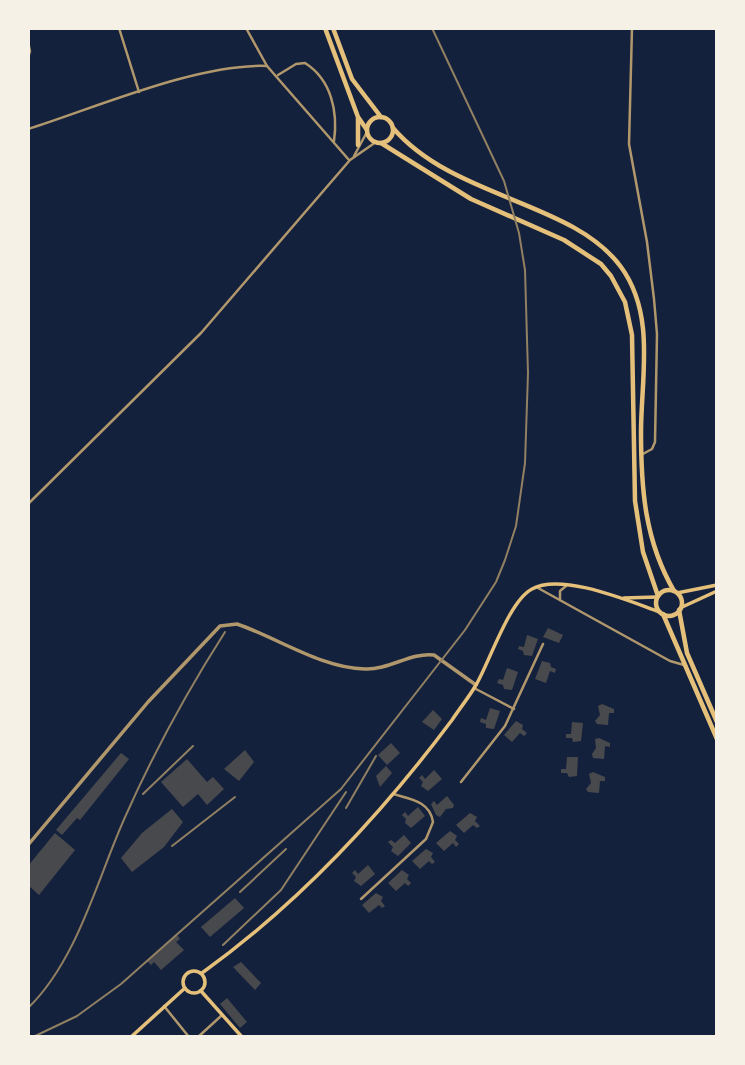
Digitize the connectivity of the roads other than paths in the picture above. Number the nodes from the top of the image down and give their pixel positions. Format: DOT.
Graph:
graph roads {
  1 [pos="119,28"];
  2 [pos="246,28"];
  3 [pos="325,28"];
  4 [pos="333,28"];
  5 [pos="632,28"];
  6 [pos="28,42"];
  7 [pos="28,58"];
  8 [pos="267,66"];
  9 [pos="277,75"];
  10 [pos="139,92"];
  11 [pos="358,117"];
  12 [pos="381,117"];
  13 [pos="393,128"];
  14 [pos="28,129"];
  15 [pos="367,131"];
  16 [pos="334,141"];
  17 [pos="379,143"];
  18 [pos="358,145"];
  19 [pos="354,156"];
  20 [pos="350,160"];
  21 [pos="641,455"];
  22 [pos="28,504"];
  23 [pos="717,585"];
  24 [pos="567,586"];
  25 [pos="536,587"];
  26 [pos="717,591"];
  27 [pos="675,592"];
  28 [pos="658,596"];
  29 [pos="622,598"];
  30 [pos="560,600"];
  31 [pos="680,609"];
  32 [pos="662,613"];
  33 [pos="543,644"];
  34 [pos="684,665"];
  35 [pos="475,686"];
  36 [pos="514,709"];
  37 [pos="717,722"];
  38 [pos="717,739"];
  39 [pos="461,782"];
  40 [pos="393,794"];
  41 [pos="28,845"];
  42 [pos="361,899"];
  43 [pos="202,974"];
  44 [pos="185,988"];
  45 [pos="201,990"];
  46 [pos="164,1006"];
  47 [pos="222,1015"];
  48 [pos="131,1037"];
  49 [pos="189,1037"];
  50 [pos="198,1037"];
  51 [pos="242,1037"];
  1 -- 10 [label="street"];
  2 -- 8 [label="street"];
  3 -- 11 [label="highway"];
  4 -- 12 [label="highway"];
  5 -- 21 [label="street"];
  6 -- 7 [label="street"];
  8 -- 9 [label="street"];
  8 -- 10 [label="street"];
  9 -- 16 [label="street"];
  9 -- 16 [label="street"];
  10 -- 14 [label="street"];
  11 -- 15 [label="highway"];
  11 -- 18 [label="highway"];
  12 -- 13 [label="highway"];
  12 -- 15 [label="highway"];
  13 -- 17 [label="highway"];
  13 -- 21 [label="highway"];
  15 -- 17 [label="highway"];
  15 -- 18 [label="street"];
  16 -- 20 [label="street"];
  17 -- 19 [label="street"];
  17 -- 28 [label="highway"];
  18 -- 19 [label="street"];
  19 -- 20 [label="street"];
  20 -- 22 [label="street"];
  21 -- 27 [label="highway"];
  23 -- 27 [label="main road"];
  24 -- 25 [label="main road"];
  24 -- 29 [label="main road"];
  24 -- 30 [label="street"];
  25 -- 30 [label="street"];
  25 -- 35 [label="main road"];
  26 -- 31 [label="main road"];
  27 -- 28 [label="highway"];
  27 -- 31 [label="highway"];
  28 -- 29 [label="main road"];
  28 -- 32 [label="highway"];
  29 -- 32 [label="main road"];
  30 -- 34 [label="street"];
  31 -- 32 [label="highway"];
  31 -- 37 [label="highway"];
  32 -- 34 [label="highway"];
  33 -- 36 [label="street"];
  34 -- 38 [label="highway"];
  35 -- 36 [label="street"];
  35 -- 40 [label="main road"];
  35 -- 41 [label="street"];
  36 -- 39 [label="street"];
  40 -- 42 [label="street"];
  40 -- 43 [label="main road"];
  43 -- 44 [label="main road"];
  43 -- 45 [label="main road"];
  44 -- 45 [label="main road"];
  44 -- 46 [label="main road"];
  45 -- 47 [label="main road"];
  46 -- 48 [label="main road"];
  46 -- 49 [label="street"];
  47 -- 50 [label="street"];
  47 -- 51 [label="main road"];
}
